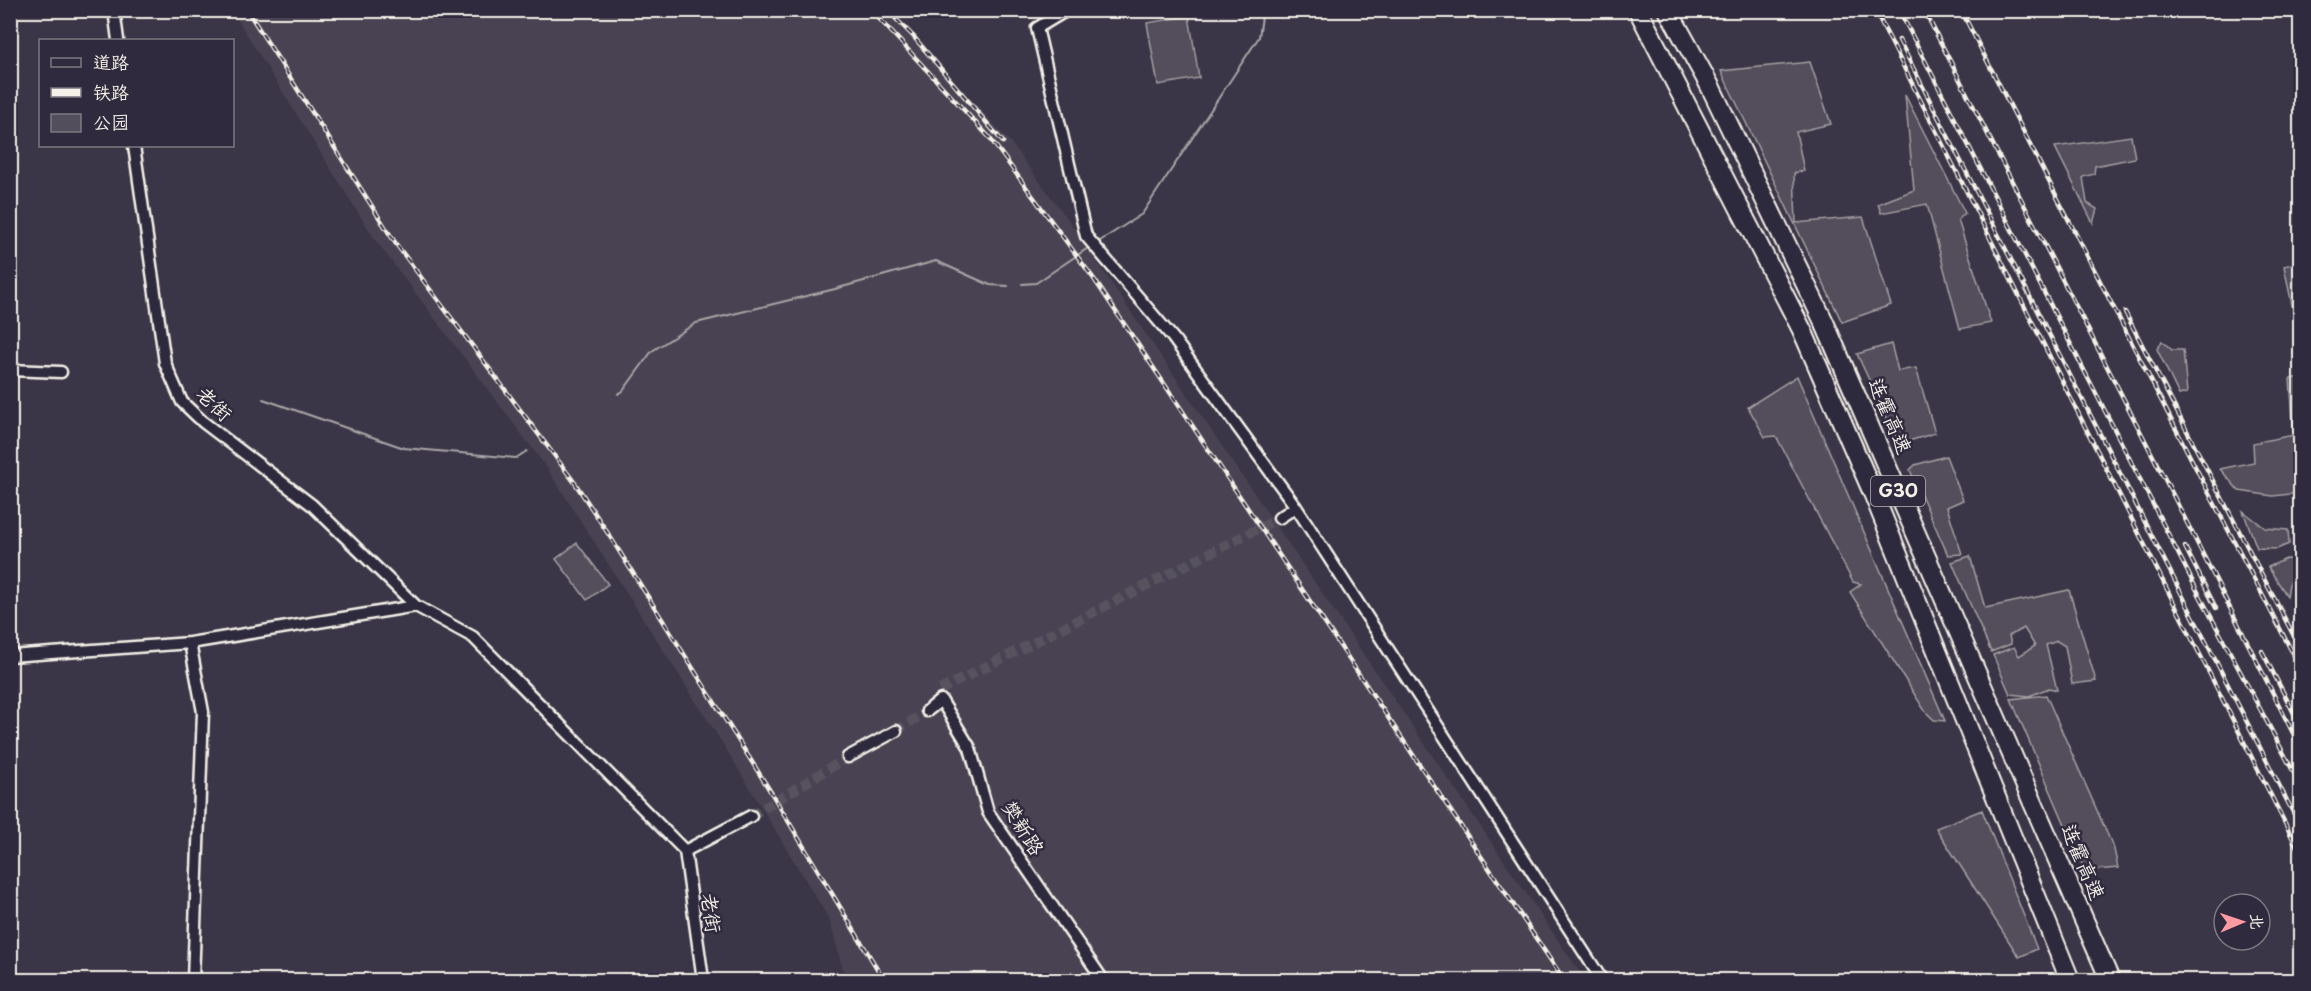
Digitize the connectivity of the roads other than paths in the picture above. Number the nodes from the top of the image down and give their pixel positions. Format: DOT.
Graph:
graph roads {
  1 [pos="114,10"];
  2 [pos="1067,10"];
  3 [pos="1638,10"];
  4 [pos="1668,10"];
  5 [pos="118,39"];
  6 [pos="134,147"];
  7 [pos="10,370"];
  8 [pos="61,372"];
  9 [pos="1296,507"];
  10 [pos="1279,518"];
  11 [pos="416,606"];
  12 [pos="190,643"];
  13 [pos="10,656"];
  14 [pos="927,711"];
  15 [pos="896,731"];
  16 [pos="848,757"];
  17 [pos="751,816"];
  18 [pos="685,851"];
  19 [pos="193,981"];
  20 [pos="703,981"];
  21 [pos="1103,981"];
  22 [pos="1602,981"];
  23 [pos="2070,981"];
  24 [pos="2109,981"];
  1 -- 5 [label="street"];
  2 -- 9 [label="street"];
  3 -- 23 [label="highway, G30"];
  4 -- 24 [label="highway, 连霍高速 / G30"];
  6 -- 11 [label="street, 老街"];
  7 -- 8 [label="street"];
  9 -- 10 [label="street"];
  9 -- 22 [label="street"];
  11 -- 12 [label="street"];
  11 -- 18 [label="street, 老街"];
  12 -- 13 [label="street"];
  12 -- 19 [label="street"];
  14 -- 21 [label="street, 樊新路"];
  15 -- 16 [label="street"];
  17 -- 18 [label="street"];
  18 -- 20 [label="street, 老街"];
}
